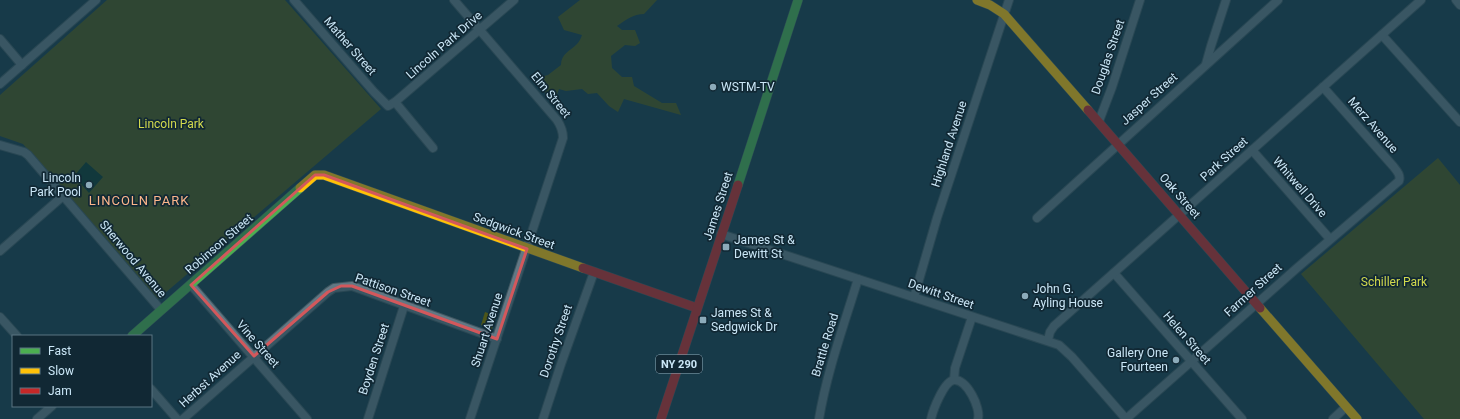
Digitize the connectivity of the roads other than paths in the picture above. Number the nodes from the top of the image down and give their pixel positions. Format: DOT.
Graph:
graph roads {
  1 [pos="95,0"];
  2 [pos="294,0"];
  3 [pos="454,0"];
  4 [pos="514,0"];
  5 [pos="798,0"];
  6 [pos="977,0"];
  7 [pos="1009,0"];
  8 [pos="1140,0"];
  9 [pos="1226,0"];
  10 [pos="1278,0"];
  11 [pos="1421,0"];
  12 [pos="1456,0"];
  13 [pos="1460,5"];
  14 [pos="1004,14"];
  15 [pos="480,29"];
  16 [pos="1382,35"];
  17 [pos="0,39"];
  18 [pos="1206,64"];
  19 [pos="22,65"];
  20 [pos="0,84"];
  21 [pos="1323,87"];
  22 [pos="392,104"];
  23 [pos="1099,121"];
  24 [pos="1460,121"];
  25 [pos="1118,144"];
  26 [pos="0,145"];
  27 [pos="433,148"];
  28 [pos="1252,150"];
  29 [pos="324,175"];
  30 [pos="1399,182"];
  31 [pos="63,196"];
  32 [pos="1180,215"];
  33 [pos="1037,218"];
  34 [pos="721,234"];
  35 [pos="1330,239"];
  36 [pos="527,249"];
  37 [pos="0,251"];
  38 [pos="594,272"];
  39 [pos="1114,273"];
  40 [pos="858,279"];
  41 [pos="191,285"];
  42 [pos="914,297"];
  43 [pos="1257,303"];
  44 [pos="404,306"];
  45 [pos="697,308"];
  46 [pos="161,310"];
  47 [pos="0,317"];
  48 [pos="972,317"];
  49 [pos="16,335"];
  50 [pos="133,335"];
  51 [pos="497,339"];
  52 [pos="1048,340"];
  53 [pos="254,356"];
  54 [pos="1191,361"];
  55 [pos="954,380"];
  56 [pos="152,390"];
  57 [pos="51,407"];
  58 [pos="1346,407"];
  59 [pos="37,419"];
  60 [pos="177,419"];
  61 [pos="183,419"];
  62 [pos="307,419"];
  63 [pos="368,419"];
  64 [pos="470,419"];
  65 [pos="543,419"];
  66 [pos="661,419"];
  67 [pos="819,419"];
  68 [pos="931,419"];
  69 [pos="978,419"];
  70 [pos="1126,419"];
  71 [pos="1242,419"];
  72 [pos="1333,419"];
  73 [pos="1357,419"];
  1 -- 19 [label="street"];
  2 -- 22 [label="street, Mather Street"];
  3 -- 15 [label="street, Elm Street"];
  4 -- 15 [label="street, Lincoln Park Drive"];
  5 -- 34 [label="street, James Street / NY 290"];
  6 -- 14 [label="street, Oak Street"];
  7 -- 14 [label="street, Highland Avenue"];
  8 -- 23 [label="street, Douglas Street"];
  9 -- 18 [label="street"];
  10 -- 18 [label="street, Jasper Street"];
  11 -- 16 [label="street, Park Street"];
  12 -- 13 [label="street"];
  14 -- 23 [label="street, Oak Street"];
  14 -- 42 [label="street, Highland Avenue"];
  15 -- 22 [label="street, Lincoln Park Drive"];
  15 -- 36 [label="street, Elm Street"];
  16 -- 21 [label="street, Park Street"];
  16 -- 24 [label="street"];
  17 -- 19 [label="street"];
  18 -- 25 [label="street, Jasper Street"];
  19 -- 20 [label="street"];
  21 -- 28 [label="street, Park Street"];
  21 -- 30 [label="street, Merz Avenue"];
  22 -- 27 [label="street, Mather Street"];
  23 -- 25 [label="street, Oak Street"];
  25 -- 32 [label="street, Oak Street"];
  25 -- 33 [label="street, Jasper Street"];
  26 -- 31 [label="street, Sherwood Avenue"];
  28 -- 32 [label="street, Park Street"];
  28 -- 35 [label="street, Whitwell Drive"];
  29 -- 36 [label="street, Sedgwick Street"];
  29 -- 41 [label="street, Robinson Street"];
  30 -- 35 [label="street, Farmer Street"];
  31 -- 37 [label="street"];
  31 -- 46 [label="street, Sherwood Avenue"];
  32 -- 39 [label="street, Park Street"];
  32 -- 43 [label="street, Oak Street"];
  34 -- 40 [label="street, Dewitt Street"];
  34 -- 45 [label="street, James Street / NY 290"];
  35 -- 43 [label="street, Farmer Street"];
  36 -- 38 [label="street, Sedgwick Street"];
  36 -- 51 [label="street, Shuart Avenue"];
  38 -- 45 [label="street, Sedgwick Street"];
  38 -- 65 [label="street, Dorothy Street"];
  39 -- 52 [label="street, Park Street"];
  39 -- 54 [label="street, Helen Street"];
  40 -- 42 [label="street, Dewitt Street"];
  40 -- 67 [label="street, Brattle Road"];
  41 -- 46 [label="street, Robinson Street"];
  41 -- 53 [label="street, Vine Street"];
  42 -- 48 [label="street, Dewitt Street"];
  43 -- 54 [label="street, Farmer Street"];
  43 -- 58 [label="street, Oak Street"];
  44 -- 51 [label="street, Pattison Street"];
  44 -- 53 [label="street, Pattison Street"];
  44 -- 63 [label="street, Boyden Street"];
  45 -- 66 [label="street, James Street / NY 290"];
  46 -- 50 [label="street, Robinson Street"];
  47 -- 49 [label="street"];
  48 -- 52 [label="street, Dewitt Street"];
  48 -- 55 [label="street"];
  51 -- 64 [label="street, Shuart Avenue"];
  52 -- 70 [label="street, Dewitt Street"];
  53 -- 61 [label="street, Herbst Avenue"];
  53 -- 62 [label="street, Vine Street"];
  54 -- 70 [label="street, Farmer Street"];
  54 -- 71 [label="street, Helen Street"];
  55 -- 68 [label="street"];
  55 -- 69 [label="street"];
  56 -- 60 [label="street"];
  57 -- 59 [label="street"];
  58 -- 72 [label="street"];
  58 -- 73 [label="street, Oak Street"];
}
